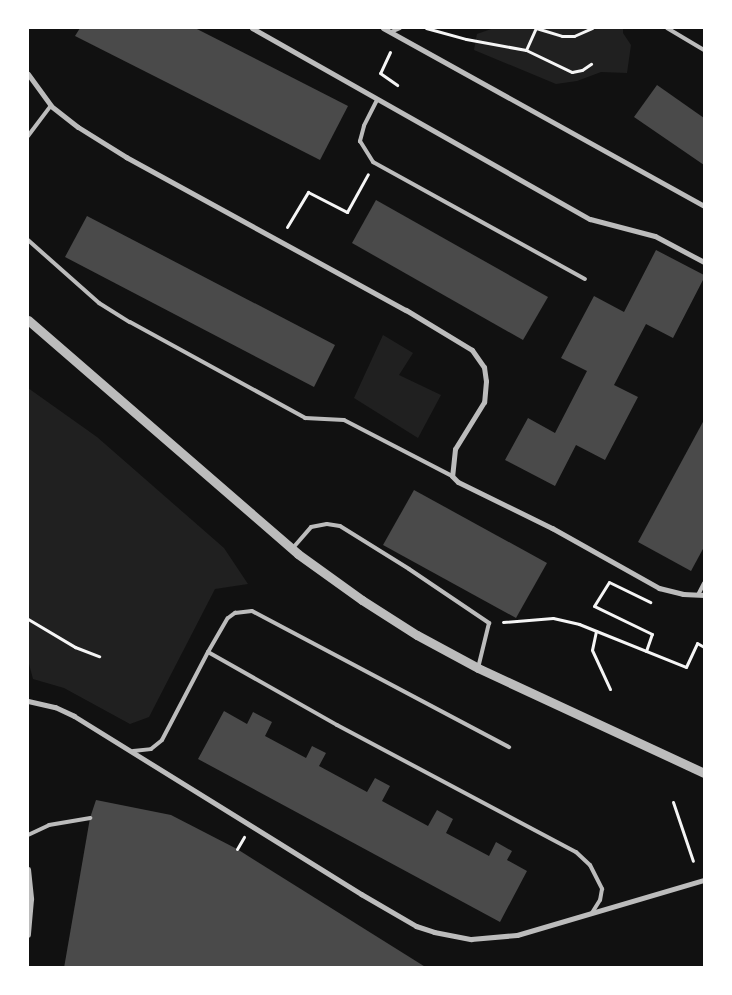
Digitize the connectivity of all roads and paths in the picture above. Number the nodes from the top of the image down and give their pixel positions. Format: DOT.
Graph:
graph roads {
  1 [pos="252,28"];
  2 [pos="383,28"];
  3 [pos="400,28"];
  4 [pos="426,28"];
  5 [pos="592,28"];
  6 [pos="667,28"];
  7 [pos="391,32"];
  8 [pos="526,50"];
  9 [pos="704,50"];
  10 [pos="390,52"];
  11 [pos="591,64"];
  12 [pos="28,74"];
  13 [pos="396,85"];
  14 [pos="377,100"];
  15 [pos="51,106"];
  16 [pos="28,136"];
  17 [pos="368,173"];
  18 [pos="704,206"];
  19 [pos="285,230"];
  20 [pos="28,240"];
  21 [pos="704,262"];
  22 [pos="585,279"];
  23 [pos="28,320"];
  24 [pos="452,476"];
  25 [pos="292,549"];
  26 [pos="704,583"];
  27 [pos="659,588"];
  28 [pos="702,595"];
  29 [pos="28,619"];
  30 [pos="489,623"];
  31 [pos="596,631"];
  32 [pos="704,647"];
  33 [pos="646,651"];
  34 [pos="208,652"];
  35 [pos="100,656"];
  36 [pos="478,668"];
  37 [pos="610,689"];
  38 [pos="28,701"];
  39 [pos="509,747"];
  40 [pos="131,751"];
  41 [pos="704,773"];
  42 [pos="673,802"];
  43 [pos="90,818"];
  44 [pos="28,835"];
  45 [pos="693,861"];
  46 [pos="28,869"];
  47 [pos="704,880"];
  48 [pos="592,913"];
  49 [pos="28,935"];
  1 -- 14 [label="street"];
  2 -- 7 [label="street"];
  3 -- 7 [label="lane"];
  4 -- 8 [label="path"];
  5 -- 8 [label="path"];
  6 -- 9 [label="lane"];
  7 -- 18 [label="street"];
  8 -- 11 [label="path"];
  10 -- 13 [label="path"];
  12 -- 15 [label="street"];
  14 -- 21 [label="street"];
  14 -- 22 [label="lane"];
  15 -- 16 [label="lane"];
  15 -- 24 [label="street"];
  17 -- 19 [label="path"];
  20 -- 24 [label="lane"];
  23 -- 25 [label="street"];
  24 -- 27 [label="street"];
  25 -- 30 [label="lane"];
  25 -- 36 [label="street"];
  26 -- 28 [label="lane"];
  27 -- 28 [label="street"];
  27 -- 33 [label="path"];
  29 -- 35 [label="path"];
  30 -- 31 [label="path"];
  30 -- 36 [label="lane"];
  31 -- 33 [label="path"];
  31 -- 37 [label="path"];
  32 -- 33 [label="path"];
  34 -- 39 [label="lane"];
  34 -- 40 [label="lane"];
  34 -- 48 [label="lane"];
  36 -- 41 [label="street"];
  38 -- 40 [label="street"];
  40 -- 48 [label="street"];
  42 -- 45 [label="path"];
  43 -- 44 [label="lane"];
  46 -- 49 [label="street"];
  47 -- 48 [label="street"];
}
